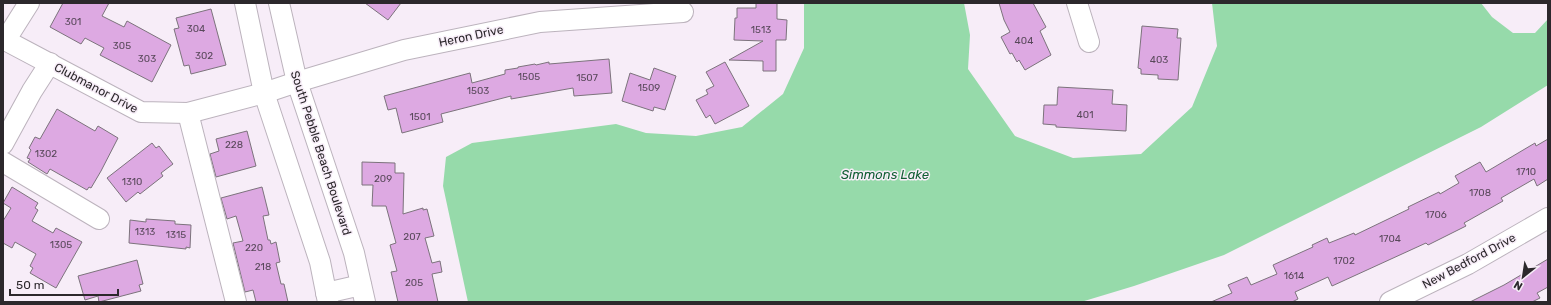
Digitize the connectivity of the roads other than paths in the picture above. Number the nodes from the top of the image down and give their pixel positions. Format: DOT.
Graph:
graph roads {
  1 [pos="29,3"];
  2 [pos="245,3"];
  3 [pos="279,3"];
  4 [pos="1077,3"];
  5 [pos="683,12"];
  6 [pos="4,40"];
  7 [pos="1090,42"];
  8 [pos="50,63"];
  9 [pos="297,82"];
  10 [pos="264,93"];
  11 [pos="188,113"];
  12 [pos="3,144"];
  13 [pos="3,162"];
  14 [pos="1548,218"];
  15 [pos="99,219"];
  16 [pos="363,293"];
  17 [pos="327,298"];
  18 [pos="236,302"];
  19 [pos="1390,302"];
  1 -- 6 [label="street"];
  2 -- 10 [label="street"];
  3 -- 9 [label="street, South Pebble Beach Boulevard"];
  4 -- 7 [label="street"];
  5 -- 9 [label="street, Heron Drive"];
  6 -- 8 [label="street, Clubmanor Drive"];
  8 -- 11 [label="street, Clubmanor Drive"];
  8 -- 12 [label="street"];
  9 -- 10 [label="street, Heron Drive"];
  9 -- 16 [label="street, South Pebble Beach Boulevard"];
  10 -- 11 [label="street, Clubmanor Drive"];
  10 -- 17 [label="street"];
  11 -- 18 [label="street"];
  13 -- 15 [label="street"];
  14 -- 19 [label="street, New Bedford Drive"];
  16 -- 17 [label="street"];
}
